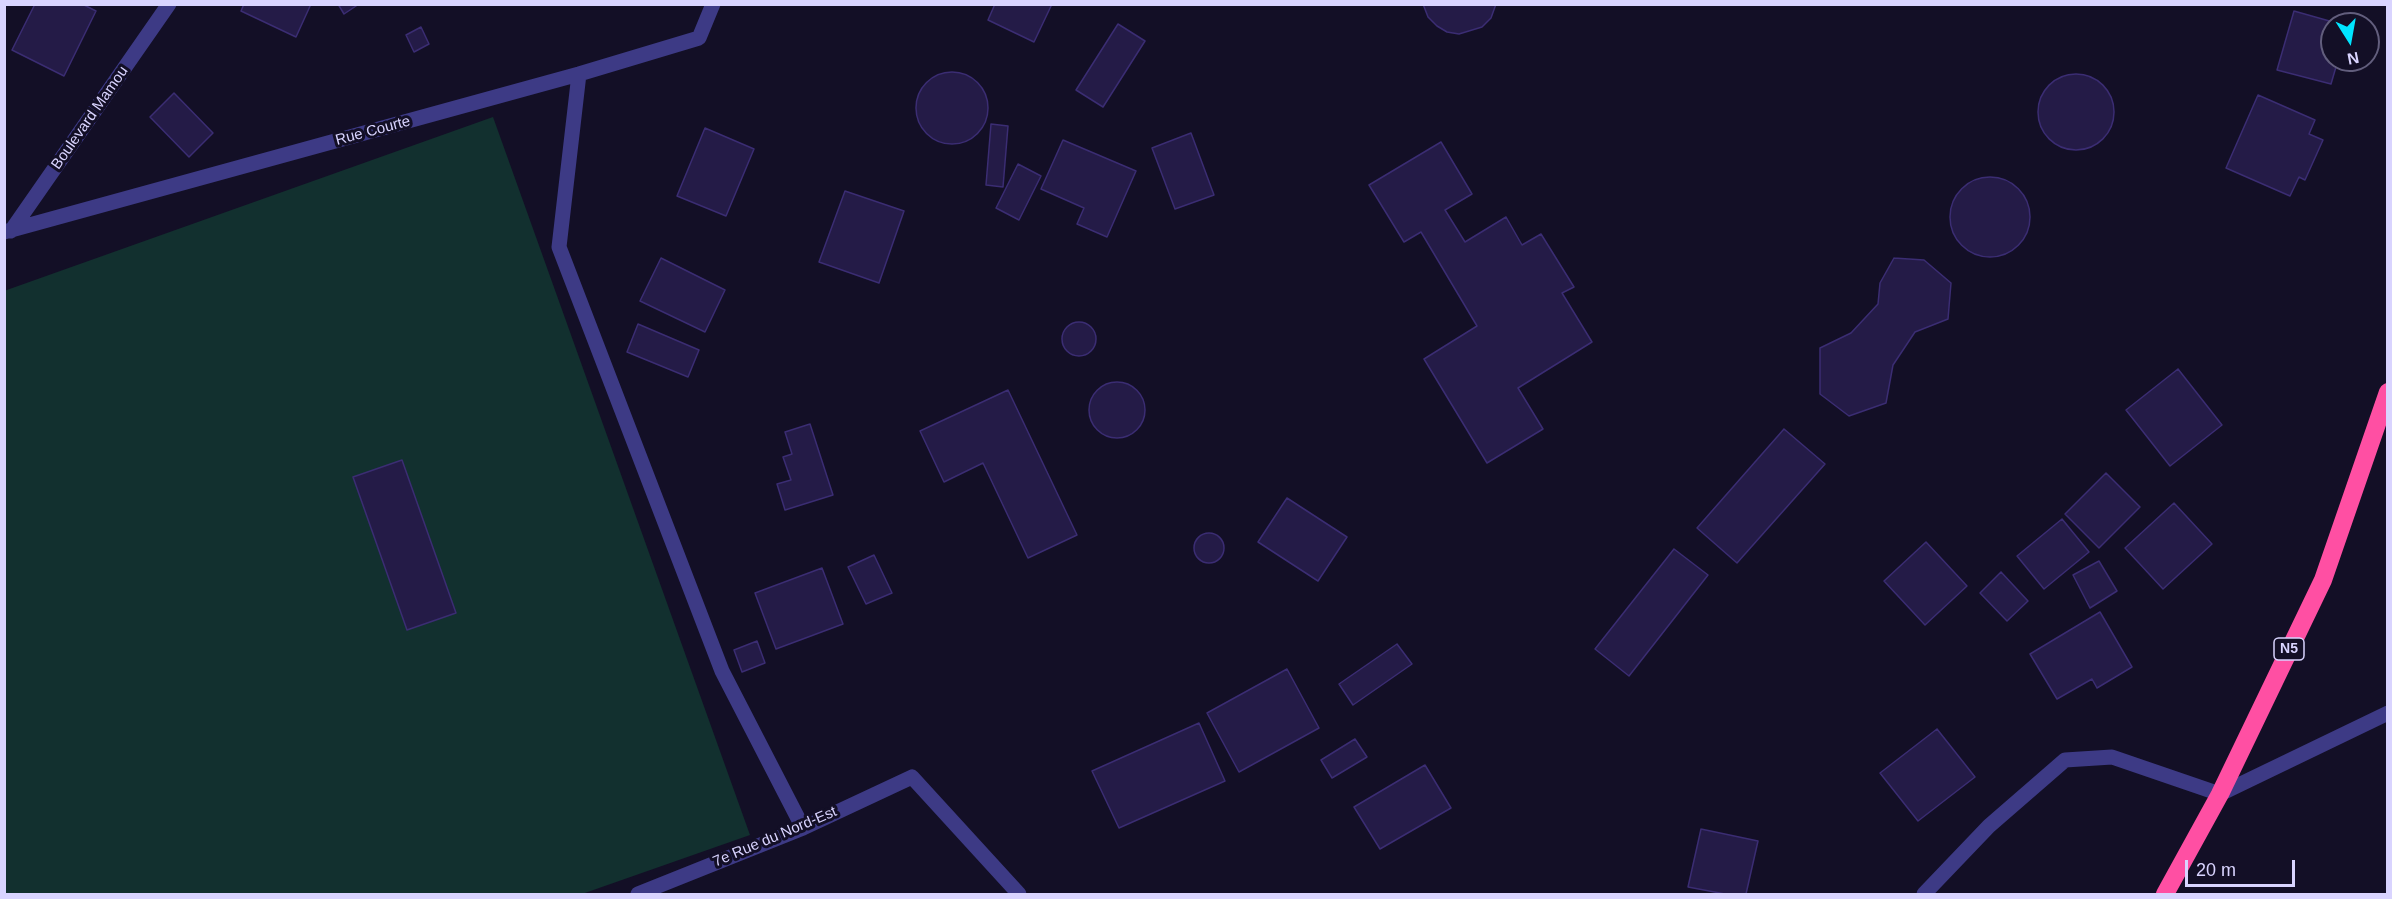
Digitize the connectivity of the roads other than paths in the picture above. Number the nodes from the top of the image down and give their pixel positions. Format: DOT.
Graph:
graph roads {
  1 [pos="169,4"];
  2 [pos="713,4"];
  3 [pos="579,74"];
  4 [pos="8,232"];
  5 [pos="2388,392"];
  6 [pos="2388,713"];
  7 [pos="2220,794"];
  8 [pos="803,828"];
  9 [pos="638,894"];
  10 [pos="1019,894"];
  11 [pos="1924,894"];
  12 [pos="2165,894"];
  1 -- 4 [label="street, Boulevard Mamou"];
  2 -- 3 [label="street, Rue Courte"];
  3 -- 4 [label="street, Rue Courte"];
  3 -- 8 [label="street"];
  5 -- 7 [label="highway, N5"];
  6 -- 7 [label="street"];
  7 -- 11 [label="street"];
  7 -- 12 [label="highway, N5"];
  8 -- 9 [label="street, 7e Rue du Nord-Est"];
  8 -- 10 [label="street, 7e Rue du Nord-Est"];
}
